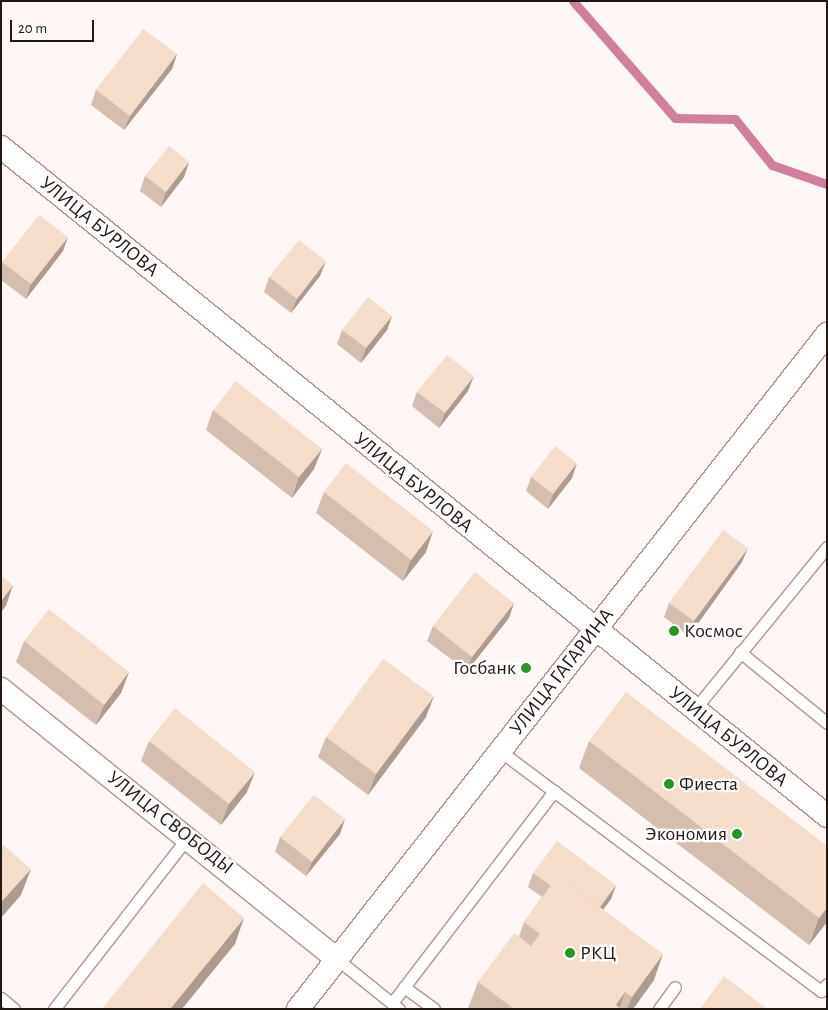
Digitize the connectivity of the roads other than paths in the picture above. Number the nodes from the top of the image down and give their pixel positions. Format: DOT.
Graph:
graph roads {
  1 [pos="1,147"];
  2 [pos="827,334"];
  3 [pos="827,547"];
  4 [pos="594,631"];
  5 [pos="740,652"];
  6 [pos="1,689"];
  7 [pos="694,710"];
  8 [pos="827,723"];
  9 [pos="500,751"];
  10 [pos="554,790"];
  11 [pos="827,816"];
  12 [pos="188,837"];
  13 [pos="337,959"];
  14 [pos="827,984"];
  15 [pos="404,987"];
  16 [pos="675,987"];
  17 [pos="1,998"];
  18 [pos="395,1006"];
  19 [pos="14,1009"];
  20 [pos="54,1009"];
  21 [pos="298,1009"];
  22 [pos="434,1009"];
  23 [pos="658,1009"];
  1 -- 4 [label="street, УЛИЦА БУРЛОВА"];
  2 -- 4 [label="street, УЛИЦА ГАГАРИНА"];
  3 -- 5 [label="lane"];
  4 -- 7 [label="street, УЛИЦА БУРЛОВА"];
  4 -- 9 [label="street, УЛИЦА ГАГАРИНА"];
  5 -- 7 [label="lane"];
  5 -- 8 [label="lane"];
  6 -- 12 [label="street, УЛИЦА СВОБОДЫ"];
  7 -- 11 [label="street, УЛИЦА БУРЛОВА"];
  9 -- 10 [label="lane"];
  9 -- 13 [label="street, УЛИЦА ГАГАРИНА"];
  10 -- 14 [label="lane"];
  10 -- 15 [label="lane"];
  12 -- 13 [label="street, УЛИЦА СВОБОДЫ"];
  12 -- 20 [label="lane"];
  13 -- 18 [label="lane"];
  13 -- 21 [label="street, УЛИЦА ГАГАРИНА"];
  15 -- 18 [label="lane"];
  15 -- 22 [label="lane"];
  16 -- 23 [label="lane"];
  17 -- 19 [label="lane"];
}
